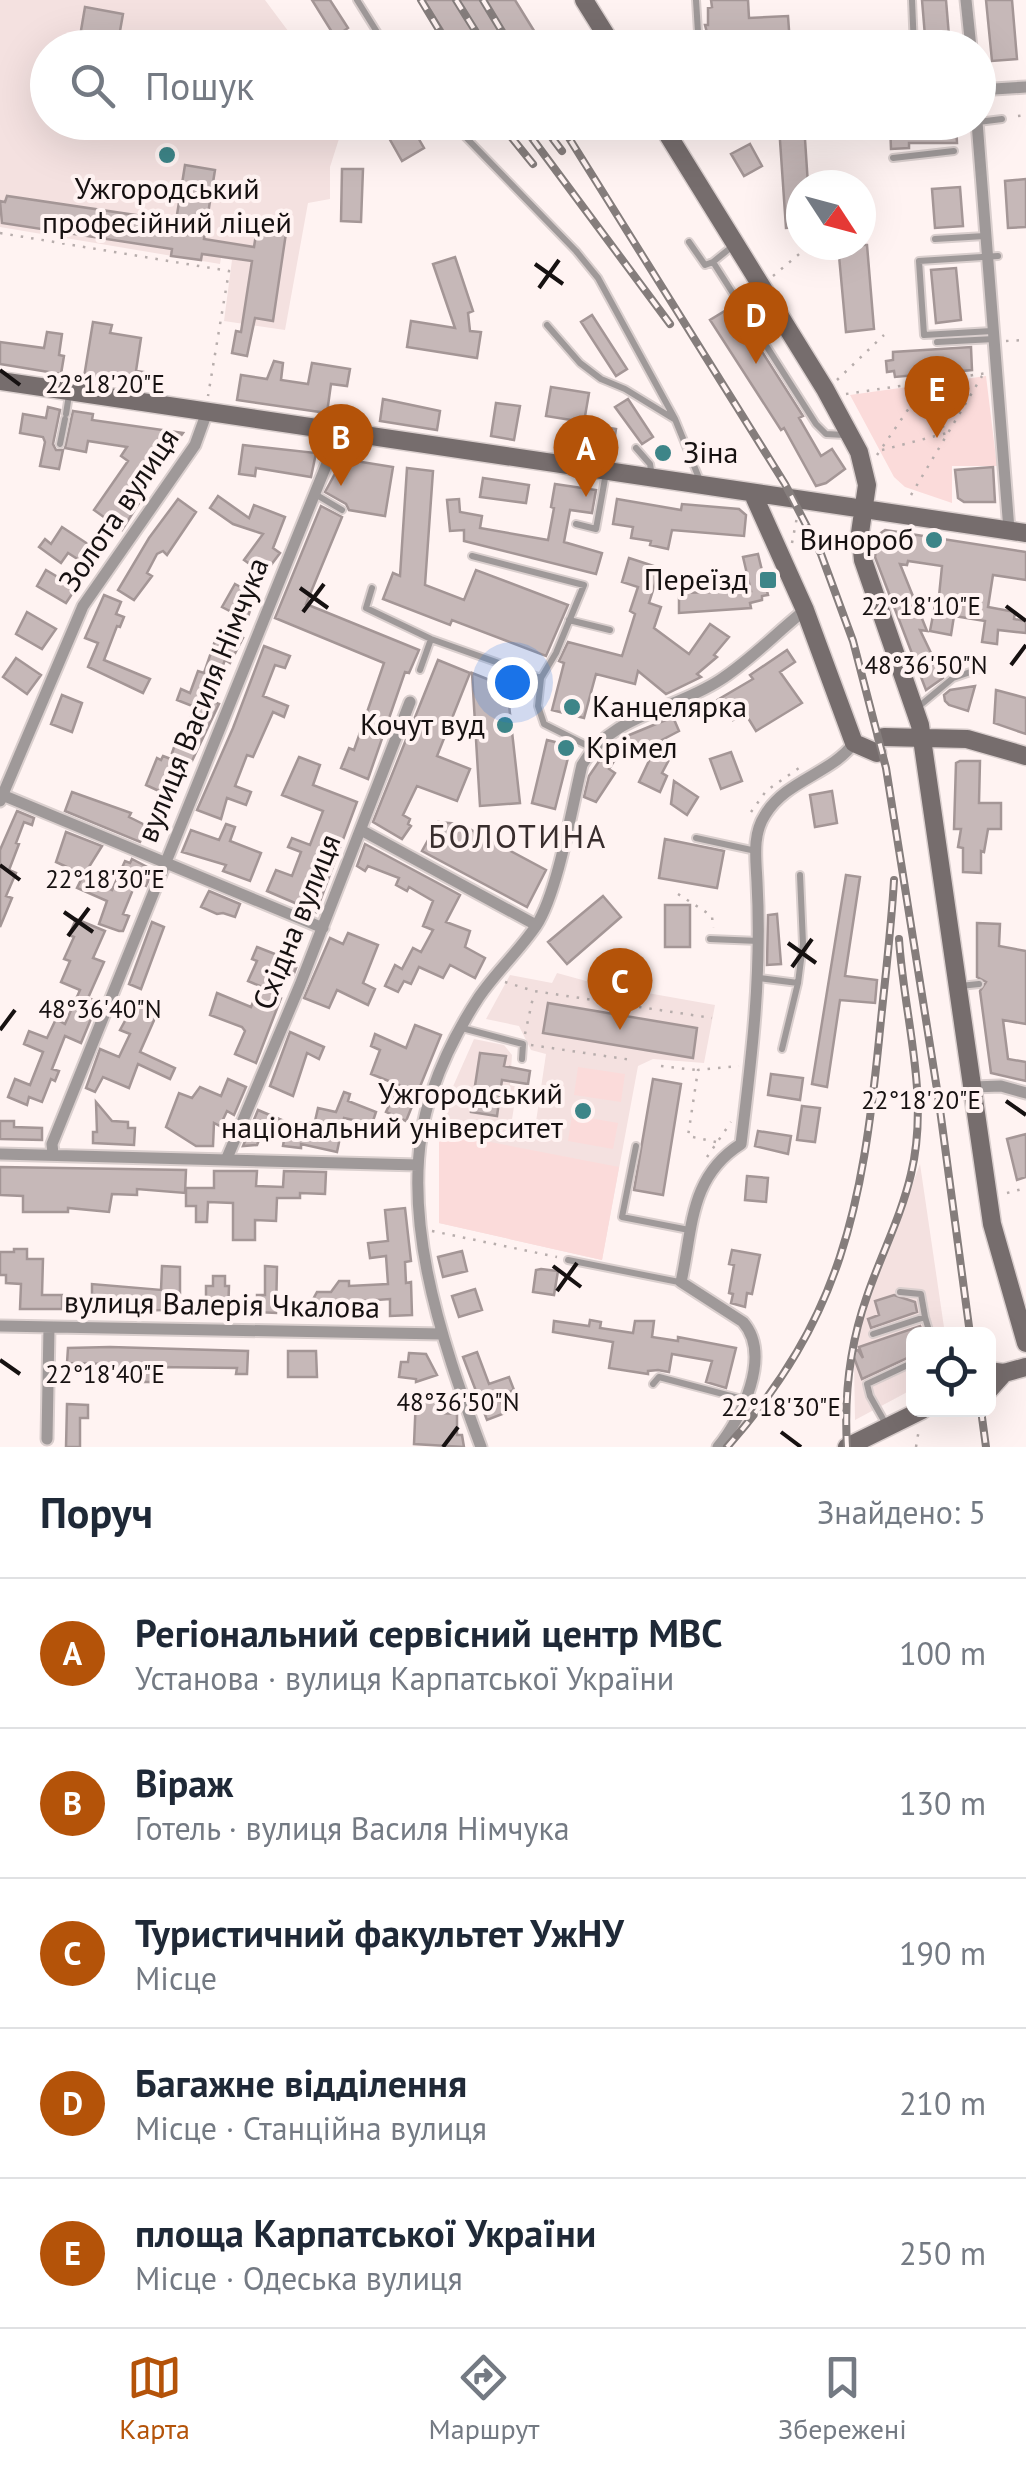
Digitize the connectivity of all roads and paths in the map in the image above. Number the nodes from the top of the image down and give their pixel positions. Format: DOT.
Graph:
graph roads {
  1 [pos="357,0"];
  2 [pos="584,0"];
  3 [pos="696,0"];
  4 [pos="912,0"];
  5 [pos="966,0"];
  6 [pos="376,30"];
  7 [pos="603,30"];
  8 [pos="698,30"];
  9 [pos="913,30"];
  10 [pos="968,30"];
  11 [pos="1026,87"];
  12 [pos="996,89"];
  13 [pos="1026,115"];
  14 [pos="1018,116"];
  15 [pos="996,120"];
  16 [pos="1002,120"];
  17 [pos="468,140"];
  18 [pos="671,140"];
  19 [pos="979,140"];
  20 [pos="954,150"];
  21 [pos="892,158"];
  22 [pos="0,233"];
  23 [pos="986,236"];
  24 [pos="935,239"];
  25 [pos="689,242"];
  26 [pos="736,244"];
  27 [pos="993,257"];
  28 [pos="792,260"];
  29 [pos="713,262"];
  30 [pos="772,277"];
  31 [pos="547,325"];
  32 [pos="884,335"];
  33 [pos="994,337"];
  34 [pos="1026,340"];
  35 [pos="938,342"];
  36 [pos="990,372"];
  37 [pos="836,381"];
  38 [pos="0,382"];
  39 [pos="917,383"];
  40 [pos="69,392"];
  41 [pos="920,392"];
  42 [pos="845,394"];
  43 [pos="207,406"];
  44 [pos="675,420"];
  45 [pos="336,432"];
  46 [pos="947,433"];
  47 [pos="852,436"];
  48 [pos="60,444"];
  49 [pos="636,448"];
  50 [pos="882,450"];
  51 [pos="876,456"];
  52 [pos="606,472"];
  53 [pos="652,479"];
  54 [pos="703,486"];
  55 [pos="314,494"];
  56 [pos="753,494"];
  57 [pos="912,495"];
  58 [pos="864,508"];
  59 [pos="342,510"];
  60 [pos="798,515"];
  61 [pos="576,524"];
  62 [pos="1018,532"];
  63 [pos="790,550"];
  64 [pos="472,556"];
  65 [pos="372,588"];
  66 [pos="805,610"];
  67 [pos="570,620"];
  68 [pos="610,630"];
  69 [pos="431,639"];
  70 [pos="420,670"];
  71 [pos="979,670"];
  72 [pos="542,678"];
  73 [pos="410,702"];
  74 [pos="916,708"];
  75 [pos="913,739"];
  76 [pos="873,745"];
  77 [pos="592,748"];
  78 [pos="1026,756"];
  79 [pos="786,775"];
  80 [pos="1,797"];
  81 [pos="752,812"];
  82 [pos="361,830"];
  83 [pos="696,838"];
  84 [pos="756,851"];
  85 [pos="165,862"];
  86 [pos="800,876"];
  87 [pos="678,894"];
  88 [pos="536,926"];
  89 [pos="323,928"];
  90 [pos="710,939"];
  91 [pos="760,940"];
  92 [pos="495,976"];
  93 [pos="759,978"];
  94 [pos="798,983"];
  95 [pos="979,984"];
  96 [pos="959,986"];
  97 [pos="534,991"];
  98 [pos="712,1018"];
  99 [pos="462,1028"];
  100 [pos="523,1044"];
  101 [pos="782,1050"];
  102 [pos="522,1059"];
  103 [pos="632,1060"];
  104 [pos="662,1066"];
  105 [pos="698,1070"];
  106 [pos="738,1079"];
  107 [pos="973,1087"];
  108 [pos="1026,1093"];
  109 [pos="732,1120"];
  110 [pos="717,1142"];
  111 [pos="636,1146"];
  112 [pos="0,1154"];
  113 [pos="53,1154"];
  114 [pos="228,1158"];
  115 [pos="418,1166"];
  116 [pos="702,1166"];
  117 [pos="1026,1188"];
  118 [pos="1007,1194"];
  119 [pos="422,1229"];
  120 [pos="690,1230"];
  121 [pos="568,1260"];
  122 [pos="681,1282"];
  123 [pos="900,1292"];
  124 [pos="925,1317"];
  125 [pos="0,1326"];
  126 [pos="49,1327"];
  127 [pos="928,1327"];
  128 [pos="442,1334"];
  129 [pos="873,1334"];
  130 [pos="1026,1343"];
  131 [pos="906,1366"];
  132 [pos="1026,1367"];
  133 [pos="996,1372"];
  134 [pos="653,1384"];
  135 [pos="746,1400"];
  136 [pos="921,1418"];
  137 [pos="888,1427"];
  138 [pos="47,1440"];
  139 [pos="481,1447"];
  140 [pos="718,1447"];
  141 [pos="847,1447"];
  142 [pos="916,1447"];
  1 -- 6 [label="lane"];
  2 -- 7 [label="main road"];
  3 -- 8 [label="lane"];
  4 -- 9 [label="lane"];
  5 -- 10 [label="street"];
  11 -- 12 [label="street"];
  13 -- 14 [label="path"];
  15 -- 16 [label="lane"];
  17 -- 44 [label="lane"];
  18 -- 26 [label="main road"];
  19 -- 23 [label="street"];
  20 -- 21 [label="lane"];
  22 -- 43 [label="path"];
  23 -- 24 [label="lane"];
  23 -- 27 [label="street"];
  25 -- 29 [label="lane"];
  26 -- 29 [label="lane"];
  26 -- 47 [label="main road"];
  27 -- 33 [label="street"];
  27 -- 33 [label="lane"];
  28 -- 30 [label="path"];
  29 -- 47 [label="lane"];
  31 -- 44 [label="lane"];
  32 -- 37 [label="path"];
  33 -- 34 [label="path"];
  33 -- 35 [label="lane"];
  33 -- 36 [label="street"];
  36 -- 39 [label="path"];
  36 -- 46 [label="path"];
  36 -- 62 [label="street"];
  38 -- 40 [label="main road"];
  39 -- 41 [label="path"];
  39 -- 42 [label="path"];
  40 -- 43 [label="main road"];
  40 -- 48 [label="lane"];
  41 -- 46 [label="path"];
  41 -- 50 [label="path"];
  43 -- 45 [label="main road"];
  43 -- 80 [label="street, Золота вулиця"];
  44 -- 54 [label="lane"];
  45 -- 52 [label="main road"];
  45 -- 55 [label="street, вулиця Василя Німчука"];
  46 -- 50 [label="path"];
  46 -- 57 [label="path"];
  47 -- 58 [label="main road"];
  49 -- 53 [label="lane"];
  50 -- 51 [label="path"];
  52 -- 53 [label="main road"];
  52 -- 61 [label="lane"];
  53 -- 54 [label="main road"];
  54 -- 56 [label="main road"];
  55 -- 59 [label="lane"];
  55 -- 85 [label="street, вулиця Василя Німчука"];
  56 -- 58 [label="main road"];
  56 -- 66 [label="main road"];
  58 -- 62 [label="main road"];
  58 -- 74 [label="main road"];
  60 -- 63 [label="path"];
  64 -- 67 [label="lane"];
  65 -- 69 [label="lane"];
  66 -- 76 [label="main road"];
  66 -- 77 [label="street"];
  67 -- 68 [label="lane"];
  67 -- 72 [label="lane"];
  69 -- 70 [label="lane"];
  69 -- 72 [label="lane"];
  71 -- 74 [label="lane"];
  72 -- 77 [label="lane"];
  73 -- 82 [label="street, Східна вулиця"];
  74 -- 75 [label="main road"];
  75 -- 76 [label="main road"];
  75 -- 78 [label="main road"];
  75 -- 96 [label="main road"];
  76 -- 84 [label="street"];
  77 -- 88 [label="street"];
  79 -- 81 [label="path"];
  80 -- 85 [label="street"];
  82 -- 88 [label="street"];
  82 -- 89 [label="street, Східна вулиця"];
  83 -- 84 [label="lane"];
  84 -- 91 [label="street"];
  85 -- 89 [label="street"];
  85 -- 113 [label="street, вулиця Василя Німчука"];
  86 -- 94 [label="lane"];
  87 -- 90 [label="path"];
  88 -- 92 [label="street"];
  89 -- 114 [label="street, Східна вулиця"];
  90 -- 91 [label="lane"];
  91 -- 93 [label="street"];
  92 -- 97 [label="path"];
  92 -- 99 [label="street"];
  93 -- 94 [label="lane"];
  93 -- 120 [label="street"];
  94 -- 101 [label="lane"];
  95 -- 96 [label="lane"];
  96 -- 107 [label="main road"];
  97 -- 98 [label="path"];
  97 -- 100 [label="path"];
  99 -- 100 [label="lane"];
  99 -- 115 [label="street"];
  100 -- 102 [label="lane"];
  100 -- 103 [label="path"];
  104 -- 105 [label="path"];
  105 -- 106 [label="path"];
  105 -- 110 [label="path"];
  107 -- 108 [label="street"];
  107 -- 130 [label="main road"];
  109 -- 110 [label="path"];
  110 -- 116 [label="path"];
  111 -- 120 [label="lane"];
  112 -- 113 [label="street"];
  113 -- 114 [label="street"];
  114 -- 115 [label="street"];
  115 -- 119 [label="street"];
  117 -- 118 [label="path"];
  119 -- 121 [label="path"];
  119 -- 128 [label="street"];
  120 -- 122 [label="street"];
  121 -- 122 [label="lane"];
  122 -- 135 [label="street"];
  123 -- 124 [label="lane"];
  124 -- 127 [label="lane"];
  124 -- 129 [label="lane"];
  125 -- 126 [label="street, вулиця Валерія Чкалова"];
  126 -- 128 [label="street, вулиця Валерія Чкалова"];
  126 -- 138 [label="street"];
  128 -- 139 [label="street"];
  131 -- 137 [label="lane"];
  132 -- 133 [label="main road"];
  134 -- 135 [label="lane"];
  135 -- 140 [label="street"];
  136 -- 137 [label="main road"];
  136 -- 142 [label="path"];
  137 -- 141 [label="main road"];
}
